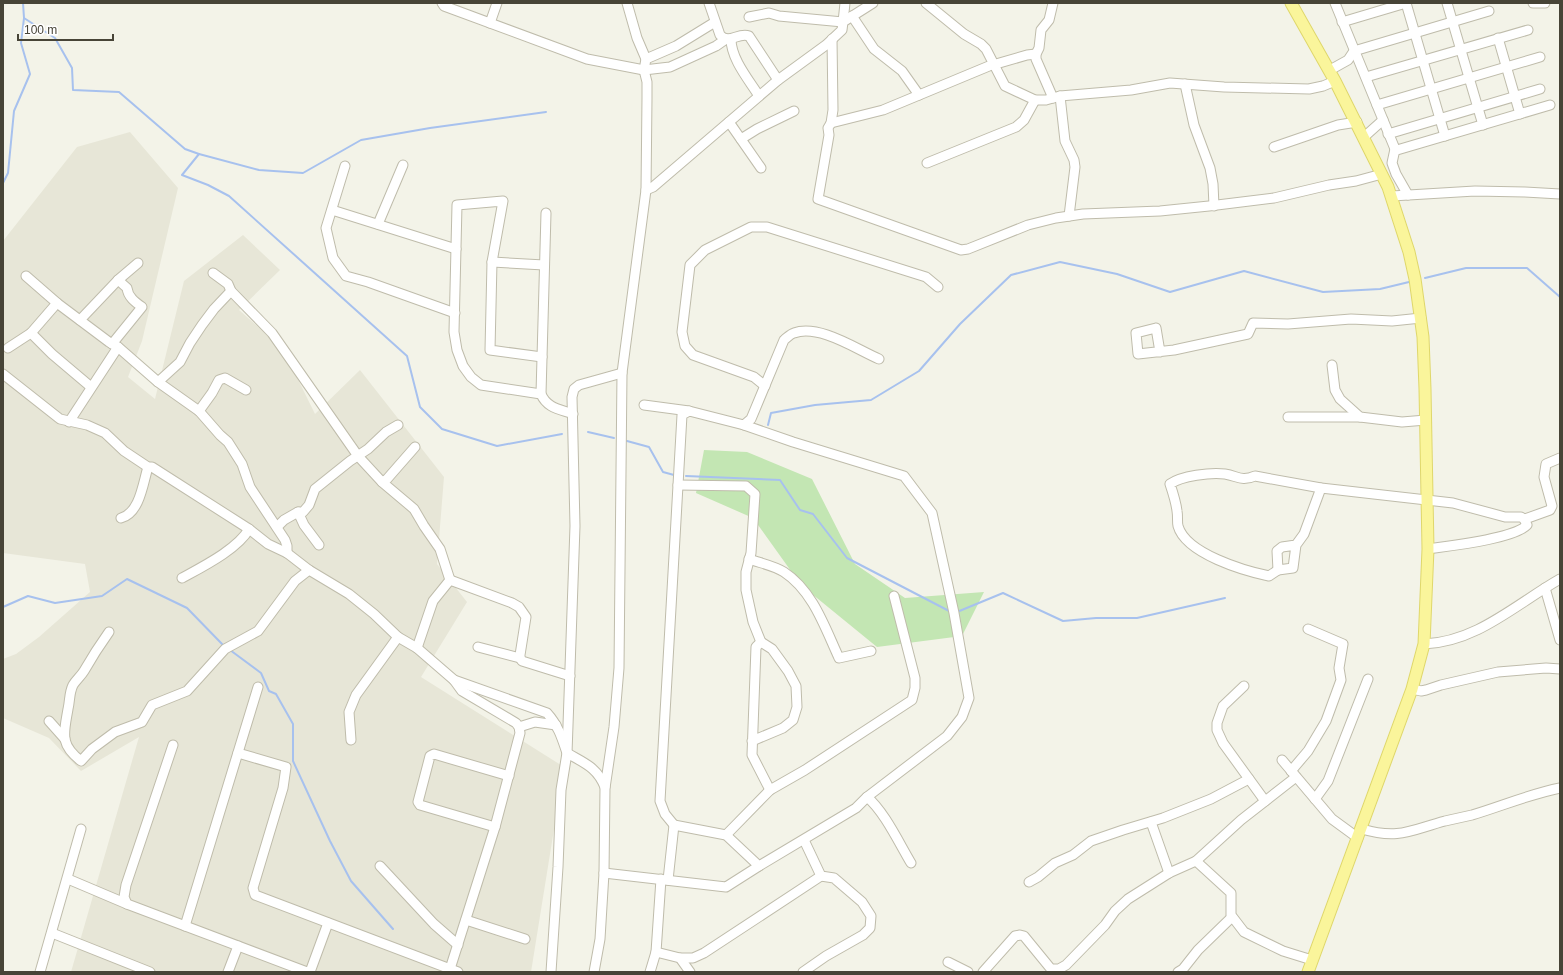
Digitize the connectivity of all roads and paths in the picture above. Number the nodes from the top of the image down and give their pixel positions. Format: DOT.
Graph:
graph roads {
  1 [pos="442,3"];
  2 [pos="497,3"];
  3 [pos="627,3"];
  4 [pos="709,3"];
  5 [pos="845,3"];
  6 [pos="873,3"];
  7 [pos="926,3"];
  8 [pos="1053,3"];
  9 [pos="1292,3"];
  10 [pos="1335,3"];
  11 [pos="1406,3"];
  12 [pos="1447,3"];
  13 [pos="1533,3"];
  14 [pos="1545,3"];
  15 [pos="1490,11"];
  16 [pos="852,16"];
  17 [pos="749,17"];
  18 [pos="715,22"];
  19 [pos="843,22"];
  20 [pos="1342,22"];
  21 [pos="1452,22"];
  22 [pos="490,23"];
  23 [pos="1528,30"];
  24 [pos="1415,32"];
  25 [pos="1498,38"];
  26 [pos="729,39"];
  27 [pos="832,39"];
  28 [pos="1354,50"];
  29 [pos="1460,50"];
  30 [pos="1036,54"];
  31 [pos="1540,57"];
  32 [pos="646,59"];
  33 [pos="1423,60"];
  34 [pos="994,64"];
  35 [pos="1507,67"];
  36 [pos="644,70"];
  37 [pos="1330,70"];
  38 [pos="1366,77"];
  39 [pos="1469,78"];
  40 [pos="778,80"];
  41 [pos="1335,81"];
  42 [pos="1185,84"];
  43 [pos="1432,89"];
  44 [pos="1540,89"];
  45 [pos="919,95"];
  46 [pos="759,96"];
  47 [pos="1515,96"];
  48 [pos="1057,97"];
  49 [pos="1035,100"];
  50 [pos="1377,105"];
  51 [pos="1550,105"];
  52 [pos="1478,107"];
  53 [pos="794,110"];
  54 [pos="1520,114"];
  55 [pos="1440,118"];
  56 [pos="1383,120"];
  57 [pos="729,122"];
  58 [pos="1357,122"];
  59 [pos="831,123"];
  60 [pos="1482,125"];
  61 [pos="1388,134"];
  62 [pos="1445,136"];
  63 [pos="1364,137"];
  64 [pos="741,139"];
  65 [pos="1274,147"];
  66 [pos="1395,149"];
  67 [pos="927,163"];
  68 [pos="403,165"];
  69 [pos="345,166"];
  70 [pos="761,168"];
  71 [pos="1382,174"];
  72 [pos="646,190"];
  73 [pos="1560,194"];
  74 [pos="1408,195"];
  75 [pos="1392,196"];
  76 [pos="1214,206"];
  77 [pos="332,210"];
  78 [pos="546,214"];
  79 [pos="1069,216"];
  80 [pos="378,224"];
  81 [pos="456,249"];
  82 [pos="492,262"];
  83 [pos="138,263"];
  84 [pos="544,265"];
  85 [pos="213,273"];
  86 [pos="26,276"];
  87 [pos="118,280"];
  88 [pos="938,287"];
  89 [pos="231,291"];
  90 [pos="57,303"];
  91 [pos="454,313"];
  92 [pos="1421,318"];
  93 [pos="80,320"];
  94 [pos="31,333"];
  95 [pos="115,345"];
  96 [pos="8,348"];
  97 [pos="1160,352"];
  98 [pos="542,357"];
  99 [pos="879,360"];
  100 [pos="1332,365"];
  101 [pos="622,373"];
  102 [pos="3,374"];
  103 [pos="158,382"];
  104 [pos="765,386"];
  105 [pos="91,387"];
  106 [pos="246,390"];
  107 [pos="541,394"];
  108 [pos="644,405"];
  109 [pos="199,411"];
  110 [pos="689,411"];
  111 [pos="573,414"];
  112 [pos="1288,417"];
  113 [pos="1360,417"];
  114 [pos="1426,420"];
  115 [pos="69,422"];
  116 [pos="398,424"];
  117 [pos="744,425"];
  118 [pos="415,447"];
  119 [pos="358,456"];
  120 [pos="1560,458"];
  121 [pos="148,467"];
  122 [pos="382,482"];
  123 [pos="678,485"];
  124 [pos="1321,488"];
  125 [pos="1427,500"];
  126 [pos="298,512"];
  127 [pos="121,518"];
  128 [pos="1525,519"];
  129 [pos="277,527"];
  130 [pos="249,529"];
  131 [pos="319,545"];
  132 [pos="1296,545"];
  133 [pos="1428,549"];
  134 [pos="287,554"];
  135 [pos="749,559"];
  136 [pos="309,570"];
  137 [pos="1278,570"];
  138 [pos="182,578"];
  139 [pos="1560,579"];
  140 [pos="450,580"];
  141 [pos="1545,588"];
  142 [pos="894,596"];
  143 [pos="1308,629"];
  144 [pos="109,632"];
  145 [pos="398,637"];
  146 [pos="1560,640"];
  147 [pos="761,642"];
  148 [pos="1424,644"];
  149 [pos="478,647"];
  150 [pos="417,648"];
  151 [pos="871,651"];
  152 [pos="520,658"];
  153 [pos="1560,669"];
  154 [pos="570,676"];
  155 [pos="1368,679"];
  156 [pos="454,680"];
  157 [pos="1244,686"];
  158 [pos="258,687"];
  159 [pos="1412,688"];
  160 [pos="49,721"];
  161 [pos="556,725"];
  162 [pos="519,727"];
  163 [pos="65,739"];
  164 [pos="351,740"];
  165 [pos="752,741"];
  166 [pos="173,745"];
  167 [pos="238,753"];
  168 [pos="566,753"];
  169 [pos="1282,760"];
  170 [pos="1294,774"];
  171 [pos="509,776"];
  172 [pos="1249,779"];
  173 [pos="605,788"];
  174 [pos="1560,788"];
  175 [pos="770,790"];
  176 [pos="866,797"];
  177 [pos="1315,799"];
  178 [pos="1265,801"];
  179 [pos="1151,822"];
  180 [pos="674,825"];
  181 [pos="495,827"];
  182 [pos="81,829"];
  183 [pos="726,834"];
  184 [pos="1360,834"];
  185 [pos="804,840"];
  186 [pos="1196,861"];
  187 [pos="911,863"];
  188 [pos="380,866"];
  189 [pos="759,866"];
  190 [pos="604,873"];
  191 [pos="1168,873"];
  192 [pos="821,876"];
  193 [pos="68,879"];
  194 [pos="665,880"];
  195 [pos="1028,882"];
  196 [pos="127,904"];
  197 [pos="1232,917"];
  198 [pos="466,920"];
  199 [pos="328,922"];
  200 [pos="185,926"];
  201 [pos="52,933"];
  202 [pos="525,940"];
  203 [pos="458,945"];
  204 [pos="238,946"];
  205 [pos="656,952"];
  206 [pos="680,958"];
  207 [pos="1312,960"];
  208 [pos="948,962"];
  209 [pos="1050,970"];
  210 [pos="454,971"];
  211 [pos="40,972"];
  212 [pos="150,972"];
  213 [pos="228,972"];
  214 [pos="308,972"];
  215 [pos="551,972"];
  216 [pos="594,972"];
  217 [pos="650,972"];
  218 [pos="690,972"];
  219 [pos="804,972"];
  220 [pos="968,972"];
  221 [pos="983,972"];
  222 [pos="1178,972"];
  223 [pos="1308,972"];
  1 -- 22 [label="street"];
  2 -- 22 [label="street"];
  3 -- 32 [label="street"];
  4 -- 18 [label="street"];
  5 -- 19 [label="street"];
  6 -- 16 [label="street"];
  7 -- 34 [label="street"];
  8 -- 30 [label="street"];
  9 -- 37 [label="main road"];
  10 -- 20 [label="street"];
  11 -- 20 [label="street"];
  11 -- 24 [label="street"];
  12 -- 21 [label="street"];
  13 -- 14 [label="street"];
  15 -- 21 [label="street"];
  16 -- 19 [label="street"];
  16 -- 45 [label="street"];
  17 -- 19 [label="street"];
  18 -- 26 [label="street"];
  18 -- 32 [label="street"];
  19 -- 27 [label="street"];
  20 -- 28 [label="street"];
  21 -- 24 [label="street"];
  21 -- 29 [label="street"];
  22 -- 36 [label="street"];
  23 -- 25 [label="street"];
  24 -- 28 [label="street"];
  24 -- 33 [label="street"];
  25 -- 29 [label="street"];
  25 -- 35 [label="street"];
  26 -- 36 [label="street"];
  26 -- 40 [label="street"];
  26 -- 46 [label="street"];
  27 -- 40 [label="street"];
  27 -- 59 [label="street"];
  28 -- 37 [label="street"];
  28 -- 38 [label="street"];
  29 -- 33 [label="street"];
  29 -- 39 [label="street"];
  30 -- 34 [label="street"];
  30 -- 48 [label="street"];
  31 -- 35 [label="street"];
  32 -- 36 [label="street"];
  33 -- 38 [label="street"];
  33 -- 43 [label="street"];
  34 -- 45 [label="street"];
  34 -- 49 [label="street"];
  35 -- 39 [label="street"];
  35 -- 47 [label="street"];
  36 -- 72 [label="street"];
  37 -- 41 [label="main road"];
  38 -- 50 [label="street"];
  39 -- 43 [label="street"];
  39 -- 52 [label="street"];
  40 -- 46 [label="street"];
  41 -- 42 [label="street"];
  41 -- 58 [label="main road"];
  42 -- 48 [label="street"];
  42 -- 76 [label="street"];
  43 -- 50 [label="street"];
  43 -- 55 [label="street"];
  44 -- 47 [label="street"];
  45 -- 59 [label="street"];
  46 -- 57 [label="street"];
  47 -- 52 [label="street"];
  47 -- 54 [label="street"];
  48 -- 49 [label="street"];
  48 -- 79 [label="street"];
  49 -- 67 [label="street"];
  50 -- 56 [label="street"];
  51 -- 54 [label="street"];
  52 -- 55 [label="street"];
  52 -- 60 [label="street"];
  53 -- 64 [label="street"];
  54 -- 60 [label="street"];
  55 -- 61 [label="street"];
  55 -- 62 [label="street"];
  56 -- 61 [label="street"];
  56 -- 63 [label="street"];
  57 -- 64 [label="street"];
  57 -- 72 [label="street"];
  58 -- 63 [label="main road"];
  58 -- 65 [label="street"];
  59 -- 79 [label="street"];
  60 -- 62 [label="street"];
  61 -- 66 [label="street"];
  62 -- 66 [label="street"];
  63 -- 71 [label="main road"];
  64 -- 70 [label="street"];
  66 -- 74 [label="street"];
  68 -- 80 [label="street"];
  69 -- 77 [label="street"];
  71 -- 75 [label="main road"];
  71 -- 76 [label="street"];
  72 -- 101 [label="street"];
  73 -- 74 [label="street"];
  74 -- 75 [label="street"];
  75 -- 92 [label="main road"];
  76 -- 79 [label="street"];
  77 -- 80 [label="street"];
  77 -- 91 [label="street"];
  78 -- 84 [label="street"];
  80 -- 81 [label="street"];
  81 -- 82 [label="street"];
  81 -- 91 [label="street"];
  82 -- 84 [label="street"];
  82 -- 98 [label="street"];
  83 -- 87 [label="street"];
  84 -- 98 [label="street"];
  85 -- 89 [label="street"];
  86 -- 90 [label="street"];
  87 -- 93 [label="street"];
  87 -- 95 [label="street"];
  88 -- 104 [label="street"];
  89 -- 103 [label="street"];
  89 -- 119 [label="street"];
  90 -- 93 [label="street"];
  90 -- 94 [label="street"];
  91 -- 107 [label="street"];
  92 -- 97 [label="street"];
  92 -- 114 [label="main road"];
  93 -- 95 [label="street"];
  94 -- 96 [label="street"];
  94 -- 105 [label="street"];
  95 -- 103 [label="street"];
  95 -- 105 [label="street"];
  98 -- 107 [label="street"];
  99 -- 104 [label="street"];
  100 -- 113 [label="street"];
  101 -- 111 [label="street"];
  101 -- 173 [label="street"];
  102 -- 115 [label="street"];
  103 -- 109 [label="street"];
  104 -- 117 [label="street"];
  105 -- 115 [label="street"];
  106 -- 109 [label="street"];
  107 -- 111 [label="street"];
  108 -- 110 [label="street"];
  109 -- 129 [label="street"];
  110 -- 117 [label="street"];
  110 -- 123 [label="street"];
  111 -- 154 [label="street"];
  112 -- 113 [label="street"];
  113 -- 114 [label="street"];
  114 -- 125 [label="main road"];
  115 -- 121 [label="street"];
  116 -- 119 [label="street"];
  117 -- 176 [label="street"];
  118 -- 122 [label="street"];
  119 -- 122 [label="street"];
  119 -- 126 [label="street"];
  120 -- 128 [label="street"];
  121 -- 127 [label="street"];
  121 -- 130 [label="street"];
  122 -- 140 [label="street"];
  123 -- 135 [label="street"];
  123 -- 180 [label="street"];
  124 -- 125 [label="street"];
  124 -- 132 [label="street"];
  124 -- 137 [label="street"];
  125 -- 128 [label="street"];
  125 -- 133 [label="main road"];
  126 -- 129 [label="street"];
  126 -- 131 [label="street"];
  128 -- 133 [label="street"];
  129 -- 134 [label="street"];
  130 -- 134 [label="street"];
  130 -- 138 [label="street"];
  132 -- 137 [label="street"];
  132 -- 137 [label="street"];
  133 -- 148 [label="main road"];
  134 -- 136 [label="street"];
  135 -- 147 [label="street"];
  135 -- 151 [label="street"];
  136 -- 145 [label="street"];
  136 -- 163 [label="street"];
  139 -- 141 [label="street"];
  140 -- 150 [label="street"];
  140 -- 152 [label="street"];
  141 -- 146 [label="street"];
  141 -- 148 [label="street"];
  142 -- 175 [label="street"];
  143 -- 170 [label="street"];
  144 -- 163 [label="street"];
  145 -- 150 [label="street"];
  145 -- 164 [label="street"];
  147 -- 165 [label="street"];
  147 -- 165 [label="street"];
  148 -- 159 [label="main road"];
  149 -- 152 [label="street"];
  150 -- 156 [label="street"];
  152 -- 154 [label="street"];
  153 -- 159 [label="street"];
  154 -- 168 [label="street"];
  155 -- 177 [label="street"];
  156 -- 161 [label="street"];
  156 -- 162 [label="street"];
  157 -- 172 [label="street"];
  158 -- 167 [label="street"];
  159 -- 184 [label="main road"];
  160 -- 163 [label="street"];
  161 -- 162 [label="street"];
  161 -- 168 [label="street"];
  162 -- 171 [label="street"];
  165 -- 175 [label="street"];
  166 -- 196 [label="street"];
  167 -- 199 [label="street"];
  167 -- 200 [label="street"];
  168 -- 173 [label="street"];
  168 -- 215 [label="street"];
  169 -- 170 [label="street"];
  170 -- 177 [label="street"];
  170 -- 178 [label="street"];
  171 -- 181 [label="street"];
  171 -- 181 [label="street"];
  172 -- 178 [label="street"];
  172 -- 179 [label="street"];
  173 -- 190 [label="street"];
  174 -- 184 [label="street"];
  175 -- 183 [label="street"];
  176 -- 185 [label="street"];
  176 -- 187 [label="street"];
  177 -- 184 [label="street"];
  178 -- 186 [label="street"];
  179 -- 191 [label="street"];
  179 -- 195 [label="street"];
  180 -- 183 [label="street"];
  180 -- 194 [label="street"];
  181 -- 198 [label="street"];
  182 -- 193 [label="street"];
  183 -- 189 [label="street"];
  184 -- 207 [label="main road"];
  185 -- 189 [label="street"];
  185 -- 192 [label="street"];
  186 -- 191 [label="street"];
  186 -- 197 [label="street"];
  188 -- 203 [label="street"];
  189 -- 194 [label="street"];
  190 -- 194 [label="street"];
  190 -- 216 [label="street"];
  191 -- 209 [label="street"];
  192 -- 206 [label="street"];
  192 -- 219 [label="street"];
  193 -- 196 [label="street"];
  193 -- 201 [label="street"];
  194 -- 205 [label="street"];
  196 -- 200 [label="street"];
  197 -- 207 [label="street"];
  197 -- 222 [label="street"];
  198 -- 202 [label="street"];
  198 -- 203 [label="street"];
  199 -- 210 [label="street"];
  199 -- 214 [label="street"];
  200 -- 204 [label="street"];
  201 -- 211 [label="street"];
  201 -- 212 [label="street"];
  203 -- 210 [label="street"];
  204 -- 213 [label="street"];
  204 -- 214 [label="street"];
  205 -- 206 [label="street"];
  205 -- 217 [label="street"];
  206 -- 218 [label="street"];
  207 -- 223 [label="main road"];
  208 -- 220 [label="street"];
  209 -- 221 [label="street"];
}
